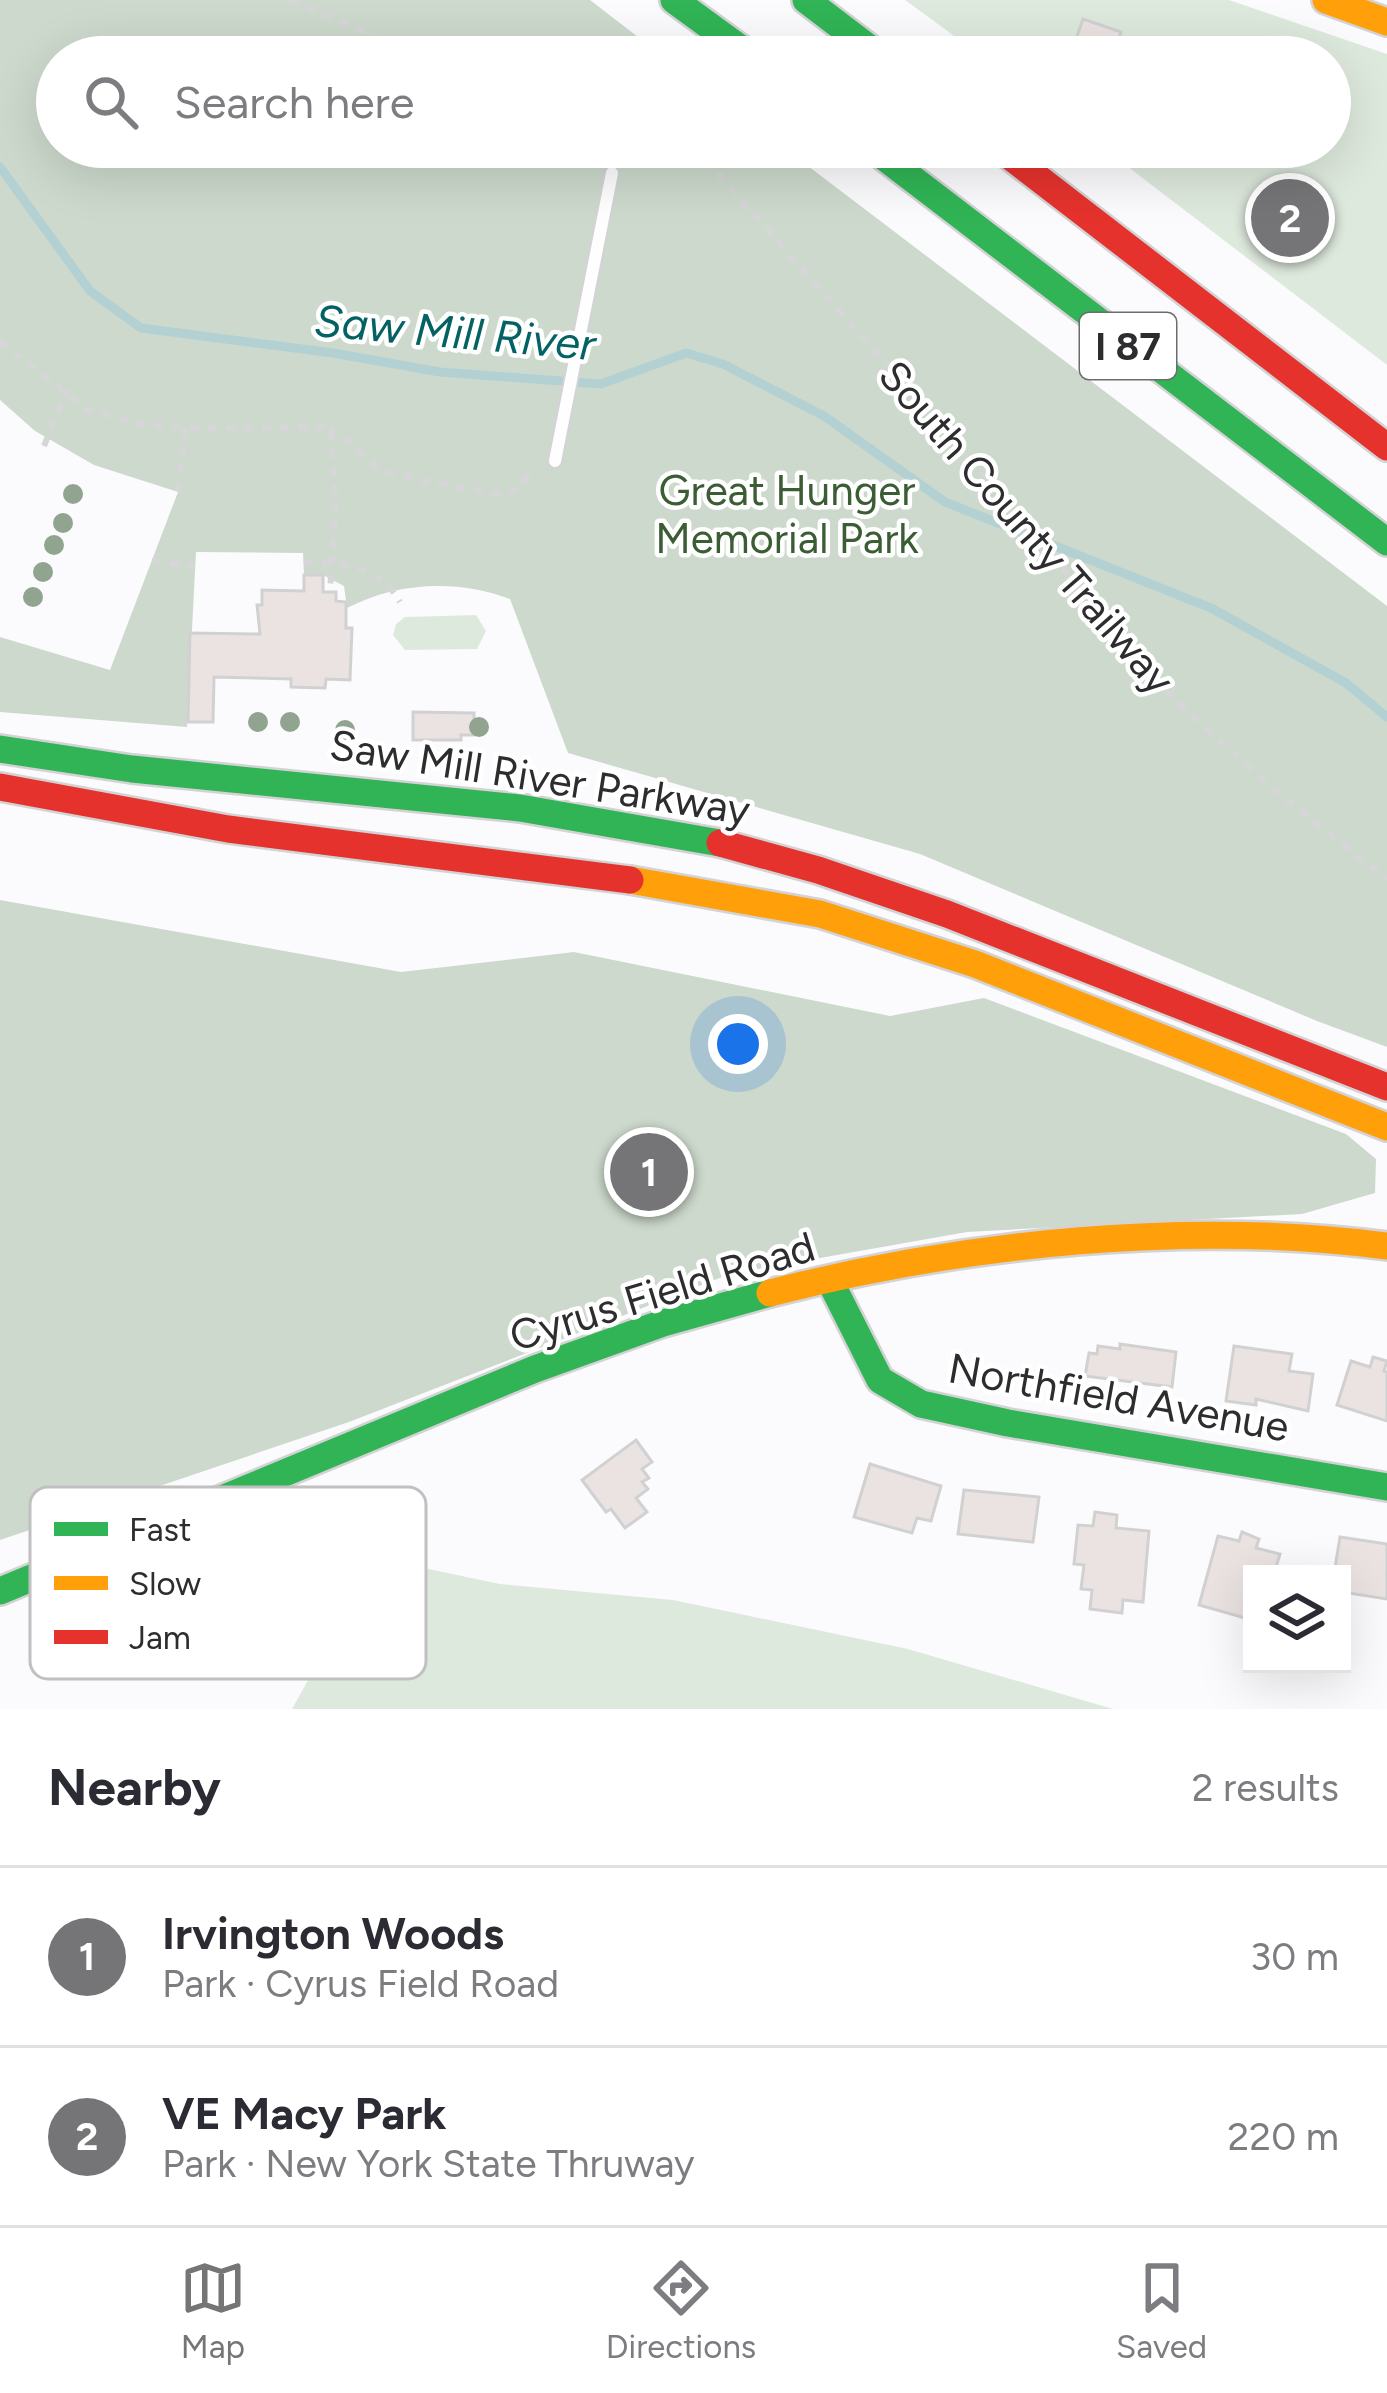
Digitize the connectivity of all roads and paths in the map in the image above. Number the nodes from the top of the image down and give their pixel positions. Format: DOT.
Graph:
graph roads {
  1 [pos="289,0"];
  2 [pos="674,0"];
  3 [pos="806,0"];
  4 [pos="1326,0"];
  5 [pos="1387,22"];
  6 [pos="374,36"];
  7 [pos="723,36"];
  8 [pos="853,36"];
  9 [pos="713,168"];
  10 [pos="898,168"];
  11 [pos="1025,168"];
  12 [pos="612,173"];
  13 [pos="0,341"];
  14 [pos="67,391"];
  15 [pos="330,427"];
  16 [pos="185,428"];
  17 [pos="44,446"];
  18 [pos="1387,447"];
  19 [pos="536,459"];
  20 [pos="555,461"];
  21 [pos="178,491"];
  22 [pos="1387,542"];
  23 [pos="152,561"];
  24 [pos="304,562"];
  25 [pos="334,564"];
  26 [pos="195,566"];
  27 [pos="330,592"];
  28 [pos="400,602"];
  29 [pos="0,748"];
  30 [pos="0,787"];
  31 [pos="1387,880"];
  32 [pos="1387,1088"];
  33 [pos="1387,1127"];
  34 [pos="1387,1246"];
  35 [pos="830,1281"];
  36 [pos="246,1487"];
  37 [pos="1387,1487"];
  38 [pos="30,1580"];
  39 [pos="0,1591"];
  1 -- 6 [label="path"];
  2 -- 7 [label="main road"];
  3 -- 8 [label="main road"];
  4 -- 5 [label="main road"];
  9 -- 31 [label="path, South County Trailway"];
  10 -- 22 [label="main road, I 87"];
  11 -- 18 [label="main road, I 87"];
  12 -- 20 [label="lane"];
  13 -- 14 [label="path"];
  14 -- 16 [label="path"];
  14 -- 17 [label="path"];
  15 -- 16 [label="path"];
  15 -- 19 [label="path"];
  15 -- 25 [label="path"];
  16 -- 21 [label="path"];
  23 -- 26 [label="path"];
  24 -- 25 [label="path"];
  25 -- 27 [label="path"];
  25 -- 28 [label="path"];
  29 -- 32 [label="main road, Saw Mill River Parkway"];
  30 -- 33 [label="main road, Saw Mill River Parkway"];
  34 -- 35 [label="main road, Cyrus Field Road"];
  35 -- 36 [label="main road, Cyrus Field Road"];
  35 -- 37 [label="main road, Northfield Avenue"];
  38 -- 39 [label="main road, Cyrus Field Road"];
}
